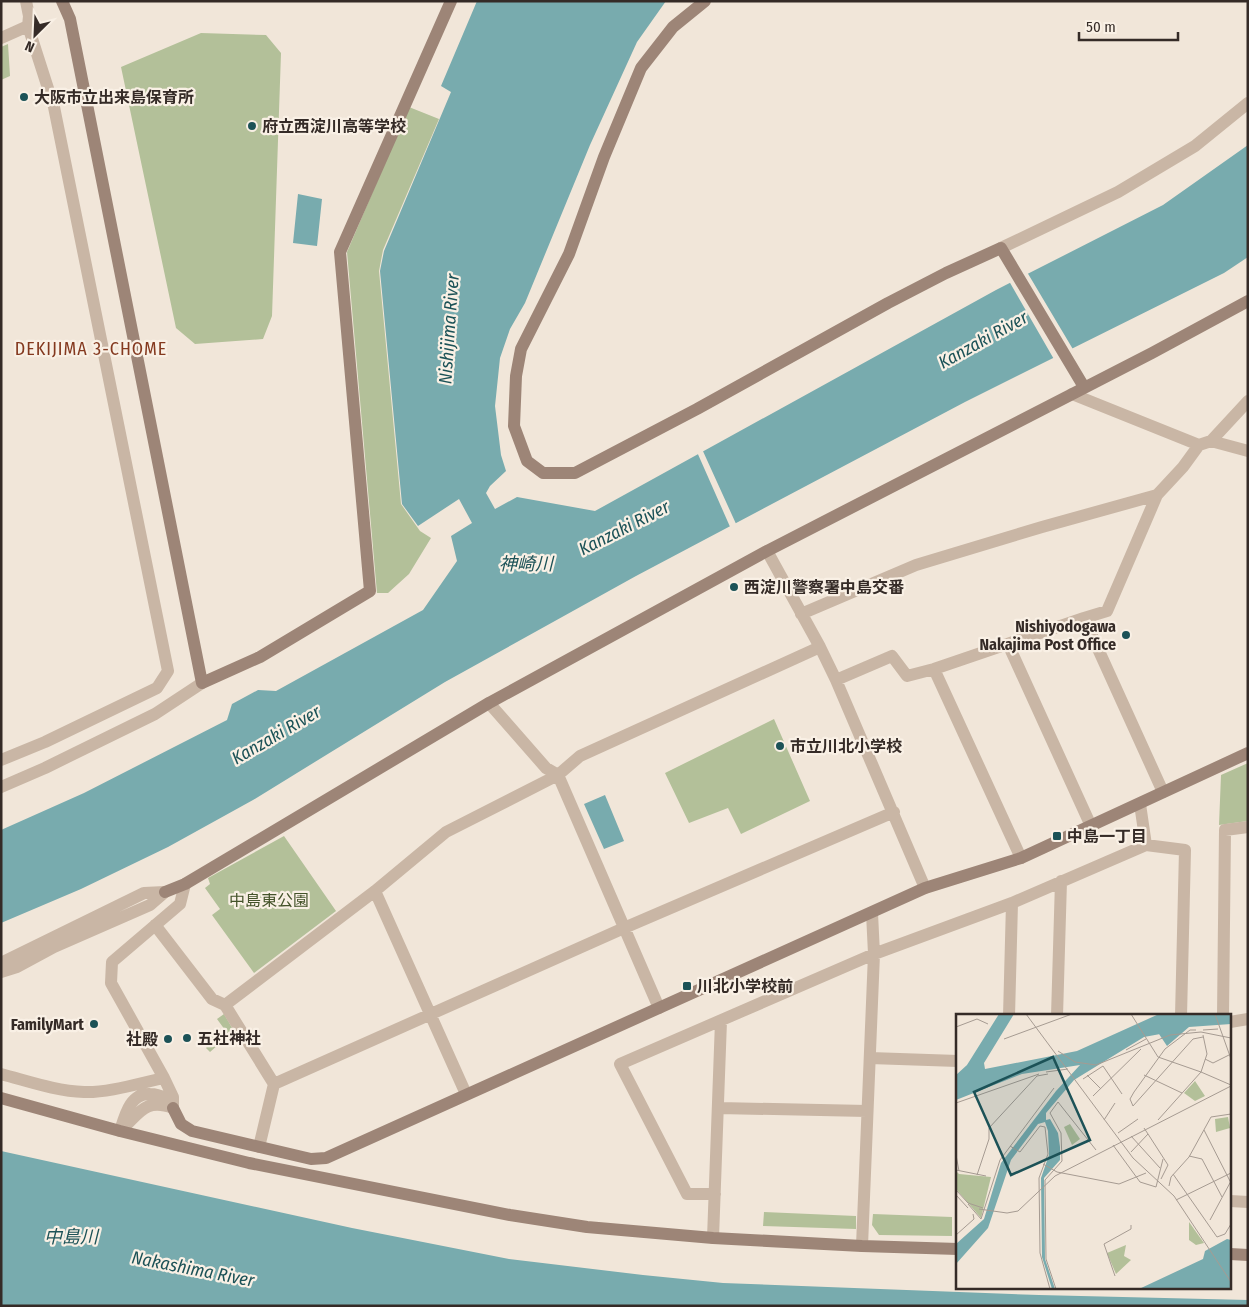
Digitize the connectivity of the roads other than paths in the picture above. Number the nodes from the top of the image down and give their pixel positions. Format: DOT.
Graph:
graph roads {
  1 [pos="26,1"];
  2 [pos="62,1"];
  3 [pos="451,1"];
  4 [pos="705,1"];
  5 [pos="28,26"];
  6 [pos="1,38"];
  7 [pos="1248,103"];
  8 [pos="1003,252"];
  9 [pos="1248,301"];
  10 [pos="1081,382"];
  11 [pos="1072,394"];
  12 [pos="1248,401"];
  13 [pos="1205,443"];
  14 [pos="1248,451"];
  15 [pos="1157,495"];
  16 [pos="767,551"];
  17 [pos="801,614"];
  18 [pos="1084,618"];
  19 [pos="1008,644"];
  20 [pos="820,647"];
  21 [pos="934,669"];
  22 [pos="836,680"];
  23 [pos="202,683"];
  24 [pos="489,703"];
  25 [pos="1248,753"];
  26 [pos="1,760"];
  27 [pos="558,775"];
  28 [pos="1,786"];
  29 [pos="1163,792"];
  30 [pos="1140,804"];
  31 [pos="894,812"];
  32 [pos="1091,826"];
  33 [pos="1248,827"];
  34 [pos="1146,845"];
  35 [pos="1020,858"];
  36 [pos="1061,881"];
  37 [pos="185,884"];
  38 [pos="925,888"];
  39 [pos="375,891"];
  40 [pos="165,892"];
  41 [pos="1012,903"];
  42 [pos="872,913"];
  43 [pos="155,925"];
  44 [pos="624,928"];
  45 [pos="874,954"];
  46 [pos="1,963"];
  47 [pos="1,972"];
  48 [pos="225,1005"];
  49 [pos="659,1008"];
  50 [pos="431,1014"];
  51 [pos="1009,1014"];
  52 [pos="1057,1014"];
  53 [pos="1181,1014"];
  54 [pos="1223,1014"];
  55 [pos="1248,1020"];
  56 [pos="722,1021"];
  57 [pos="1232,1022"];
  58 [pos="870,1058"];
  59 [pos="956,1061"];
  60 [pos="1,1074"];
  61 [pos="164,1078"];
  62 [pos="274,1084"];
  63 [pos="122,1087"];
  64 [pos="466,1094"];
  65 [pos="1,1098"];
  66 [pos="134,1100"];
  67 [pos="173,1108"];
  68 [pos="719,1108"];
  69 [pos="867,1111"];
  70 [pos="120,1131"];
  71 [pos="258,1146"];
  72 [pos="716,1194"];
  73 [pos="1232,1201"];
  74 [pos="1248,1202"];
  75 [pos="713,1238"];
  76 [pos="862,1246"];
  77 [pos="956,1249"];
  78 [pos="1232,1254"];
  79 [pos="1248,1255"];
  1 -- 5 [label="street"];
  2 -- 23 [label="street"];
  3 -- 23 [label="street"];
  4 -- 8 [label="street"];
  5 -- 6 [label="street"];
  5 -- 26 [label="street"];
  7 -- 8 [label="street"];
  8 -- 10 [label="street"];
  9 -- 10 [label="street"];
  10 -- 11 [label="street"];
  11 -- 13 [label="street"];
  11 -- 16 [label="street"];
  12 -- 13 [label="street"];
  13 -- 14 [label="street"];
  13 -- 15 [label="street"];
  15 -- 17 [label="street"];
  15 -- 18 [label="street"];
  16 -- 17 [label="street"];
  16 -- 24 [label="street"];
  17 -- 20 [label="street"];
  18 -- 19 [label="street"];
  18 -- 29 [label="street"];
  19 -- 21 [label="street"];
  19 -- 32 [label="street"];
  20 -- 22 [label="street"];
  20 -- 27 [label="street"];
  21 -- 22 [label="street"];
  21 -- 35 [label="street"];
  22 -- 31 [label="street"];
  23 -- 28 [label="street"];
  24 -- 27 [label="street"];
  24 -- 37 [label="street"];
  25 -- 29 [label="street"];
  27 -- 39 [label="street"];
  27 -- 44 [label="street"];
  29 -- 30 [label="street"];
  30 -- 32 [label="street"];
  30 -- 34 [label="street"];
  31 -- 38 [label="street"];
  31 -- 44 [label="street"];
  32 -- 35 [label="street"];
  33 -- 54 [label="street"];
  34 -- 36 [label="street"];
  34 -- 53 [label="street"];
  35 -- 38 [label="street"];
  36 -- 41 [label="street"];
  36 -- 52 [label="street"];
  37 -- 40 [label="street"];
  37 -- 43 [label="street"];
  38 -- 42 [label="street"];
  39 -- 48 [label="street"];
  39 -- 50 [label="street"];
  40 -- 46 [label="street"];
  40 -- 47 [label="street"];
  41 -- 45 [label="street"];
  41 -- 51 [label="street"];
  42 -- 45 [label="street"];
  42 -- 49 [label="street"];
  43 -- 48 [label="street"];
  43 -- 61 [label="street"];
  44 -- 49 [label="street"];
  44 -- 50 [label="street"];
  45 -- 56 [label="street"];
  45 -- 58 [label="street"];
  48 -- 62 [label="street"];
  49 -- 64 [label="street"];
  50 -- 62 [label="street"];
  50 -- 64 [label="street"];
  55 -- 57 [label="street"];
  56 -- 68 [label="street"];
  56 -- 72 [label="street"];
  58 -- 59 [label="street"];
  58 -- 69 [label="street"];
  60 -- 63 [label="street"];
  61 -- 63 [label="street"];
  61 -- 67 [label="street"];
  62 -- 71 [label="street"];
  63 -- 66 [label="street"];
  64 -- 71 [label="street"];
  65 -- 70 [label="street"];
  66 -- 67 [label="street"];
  66 -- 70 [label="street"];
  67 -- 70 [label="street"];
  67 -- 71 [label="street"];
  68 -- 69 [label="street"];
  68 -- 72 [label="street"];
  69 -- 76 [label="street"];
  70 -- 75 [label="street"];
  72 -- 75 [label="street"];
  73 -- 74 [label="street"];
  75 -- 76 [label="street"];
  76 -- 77 [label="street"];
  78 -- 79 [label="street"];
}
